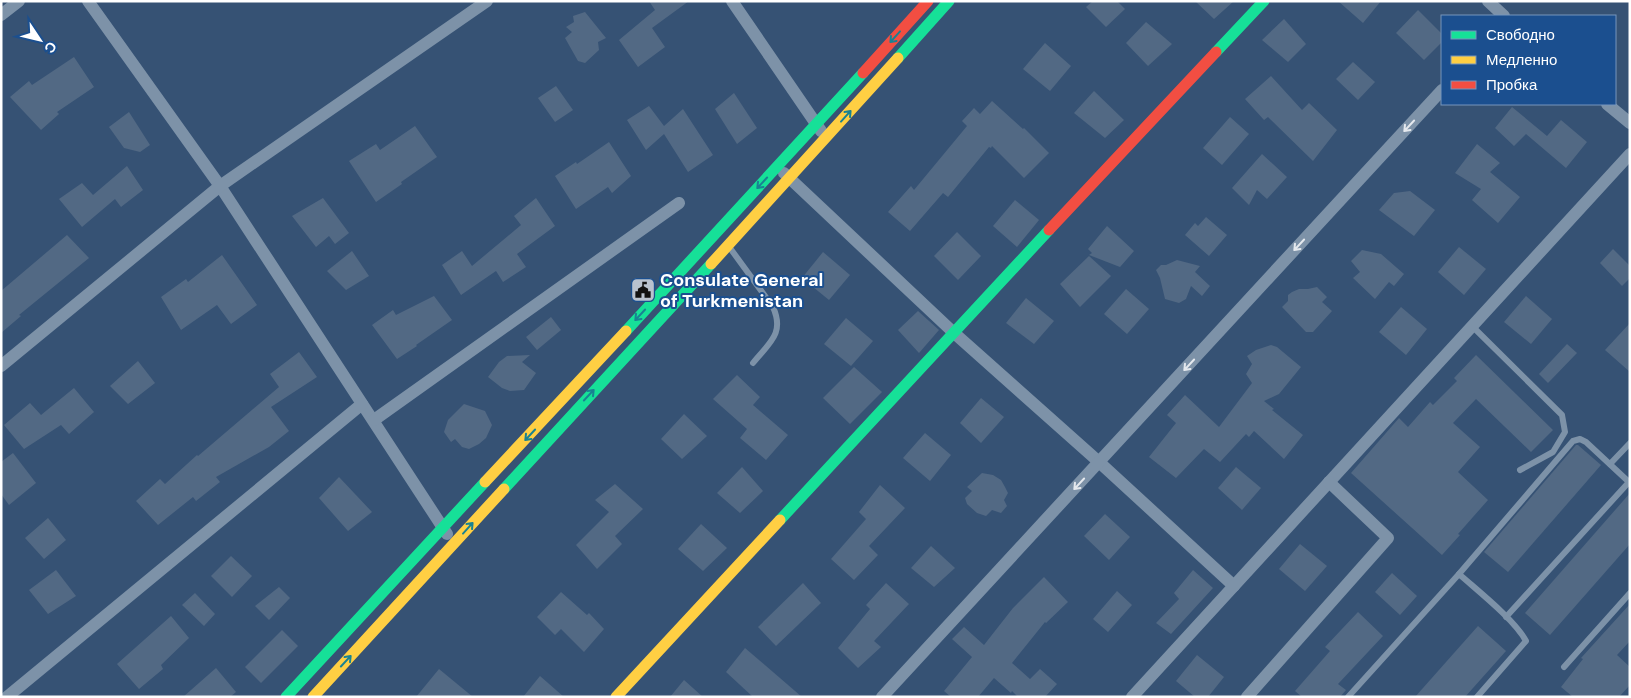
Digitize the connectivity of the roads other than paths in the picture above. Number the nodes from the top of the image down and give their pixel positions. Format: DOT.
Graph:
graph roads {
  1 [pos="19,1"];
  2 [pos="88,1"];
  3 [pos="487,1"];
  4 [pos="732,1"];
  5 [pos="928,1"];
  6 [pos="949,1"];
  7 [pos="1264,1"];
  8 [pos="1488,1"];
  9 [pos="1,15"];
  10 [pos="1503,15"];
  11 [pos="1441,91"];
  12 [pos="1608,105"];
  13 [pos="1630,123"];
  14 [pos="817,125"];
  15 [pos="826,138"];
  16 [pos="1630,154"];
  17 [pos="777,167"];
  18 [pos="790,178"];
  19 [pos="220,186"];
  20 [pos="679,203"];
  21 [pos="728,245"];
  22 [pos="1472,326"];
  23 [pos="953,332"];
  24 [pos="753,363"];
  25 [pos="1,366"];
  26 [pos="362,404"];
  27 [pos="374,420"];
  28 [pos="1630,443"];
  29 [pos="1099,462"];
  30 [pos="1610,464"];
  31 [pos="1520,470"];
  32 [pos="1329,482"];
  33 [pos="1630,482"];
  34 [pos="444,528"];
  35 [pos="453,545"];
  36 [pos="1459,574"];
  37 [pos="1234,586"];
  38 [pos="1630,594"];
  39 [pos="1506,617"];
  40 [pos="1564,666"];
  41 [pos="8,697"];
  42 [pos="286,697"];
  43 [pos="313,697"];
  44 [pos="616,697"];
  45 [pos="882,697"];
  46 [pos="1132,697"];
  47 [pos="1247,697"];
  48 [pos="1348,697"];
  49 [pos="1477,697"];
  1 -- 9 [label="street"];
  2 -- 19 [label="street"];
  3 -- 19 [label="street"];
  4 -- 14 [label="street"];
  5 -- 14 [label="street, one-way"];
  15 -- 6 [label="street, one-way"];
  7 -- 23 [label="street"];
  8 -- 10 [label="street"];
  11 -- 29 [label="street, one-way"];
  12 -- 13 [label="street"];
  14 -- 15 [label="street"];
  14 -- 17 [label="street"];
  15 -- 18 [label="street"];
  16 -- 22 [label="street"];
  17 -- 18 [label="street"];
  17 -- 34 [label="street, one-way"];
  18 -- 21 [label="street"];
  18 -- 23 [label="street"];
  19 -- 25 [label="street"];
  19 -- 26 [label="street"];
  20 -- 27 [label="street"];
  21 -- 24 [label="lane"];
  35 -- 21 [label="street, one-way"];
  22 -- 31 [label="lane"];
  22 -- 32 [label="street"];
  23 -- 29 [label="street"];
  23 -- 44 [label="street"];
  26 -- 27 [label="street"];
  26 -- 41 [label="street"];
  27 -- 34 [label="street"];
  28 -- 30 [label="lane"];
  29 -- 37 [label="street"];
  29 -- 45 [label="street, one-way"];
  30 -- 33 [label="lane"];
  30 -- 36 [label="lane"];
  32 -- 37 [label="street"];
  32 -- 47 [label="street"];
  33 -- 39 [label="lane"];
  34 -- 35 [label="street"];
  34 -- 42 [label="street"];
  43 -- 35 [label="street, one-way"];
  36 -- 39 [label="lane"];
  36 -- 48 [label="lane"];
  37 -- 46 [label="street"];
  38 -- 40 [label="lane"];
  39 -- 49 [label="lane"];
}
